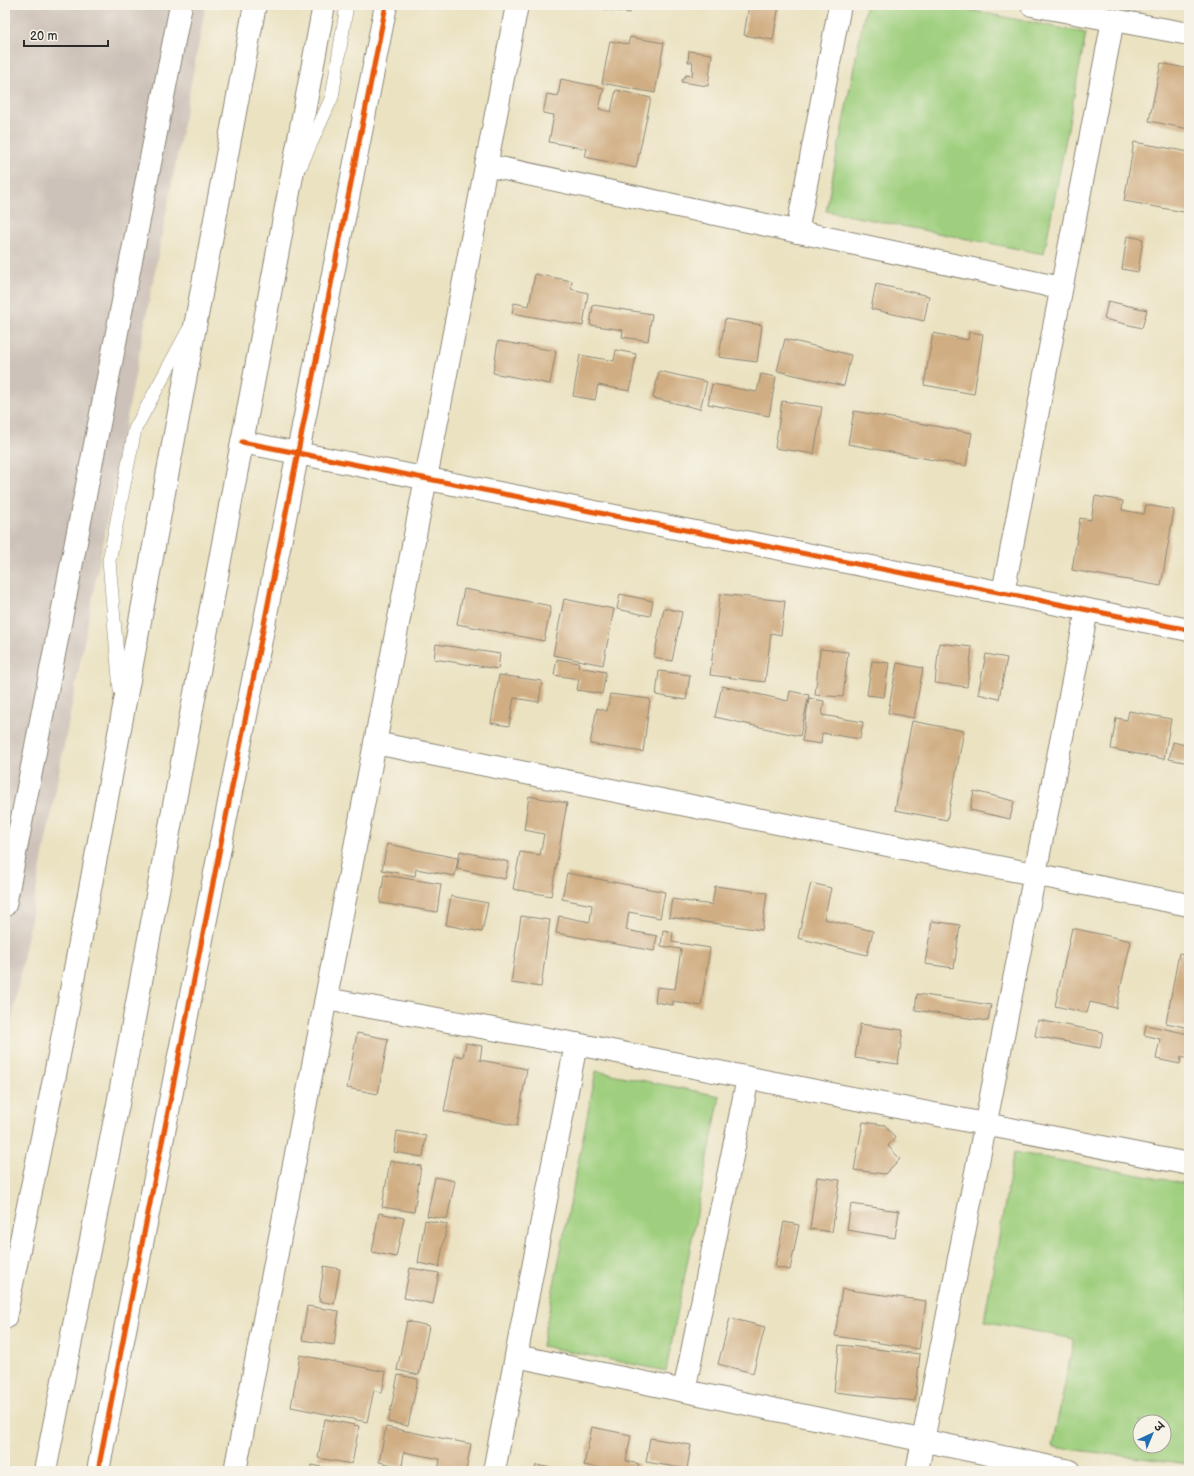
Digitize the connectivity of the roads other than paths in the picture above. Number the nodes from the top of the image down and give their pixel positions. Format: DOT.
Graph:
graph roads {
  1 [pos="181,5"];
  2 [pos="255,5"];
  3 [pos="324,5"];
  4 [pos="347,5"];
  5 [pos="386,5"];
  6 [pos="517,5"];
  7 [pos="840,5"];
  8 [pos="1032,5"];
  9 [pos="1113,20"];
  10 [pos="1189,34"];
  11 [pos="486,165"];
  12 [pos="289,192"];
  13 [pos="797,232"];
  14 [pos="1061,288"];
  15 [pos="197,312"];
  16 [pos="242,442"];
  17 [pos="298,453"];
  18 [pos="426,478"];
  19 [pos="1003,593"];
  20 [pos="1087,610"];
  21 [pos="1189,630"];
  22 [pos="122,714"];
  23 [pos="375,743"];
  24 [pos="1035,874"];
  25 [pos="5,905"];
  26 [pos="1189,905"];
  27 [pos="326,999"];
  28 [pos="576,1044"];
  29 [pos="748,1078"];
  30 [pos="986,1124"];
  31 [pos="1189,1164"];
  32 [pos="5,1318"];
  33 [pos="516,1356"];
  34 [pos="684,1391"];
  35 [pos="923,1440"];
  36 [pos="45,1471"];
  37 [pos="98,1471"];
  38 [pos="236,1471"];
  39 [pos="494,1471"];
  40 [pos="917,1471"];
  41 [pos="1070,1471"];
  1 -- 25 [label="street"];
  2 -- 15 [label="street"];
  3 -- 12 [label="street"];
  4 -- 12 [label="lane"];
  5 -- 17 [label="street"];
  6 -- 11 [label="street"];
  7 -- 13 [label="street"];
  8 -- 9 [label="street"];
  9 -- 10 [label="street"];
  9 -- 14 [label="street"];
  11 -- 13 [label="street"];
  11 -- 18 [label="street"];
  12 -- 16 [label="street"];
  13 -- 14 [label="street"];
  14 -- 19 [label="street"];
  15 -- 22 [label="street"];
  15 -- 22 [label="lane"];
  16 -- 17 [label="street"];
  16 -- 36 [label="street"];
  17 -- 18 [label="street"];
  17 -- 37 [label="street"];
  18 -- 19 [label="street"];
  18 -- 23 [label="street"];
  19 -- 20 [label="street"];
  20 -- 21 [label="street"];
  20 -- 24 [label="street"];
  22 -- 32 [label="street"];
  23 -- 24 [label="street"];
  23 -- 27 [label="street"];
  24 -- 26 [label="street"];
  24 -- 30 [label="street"];
  27 -- 28 [label="street"];
  27 -- 38 [label="street"];
  28 -- 29 [label="street"];
  28 -- 33 [label="street"];
  29 -- 30 [label="street"];
  29 -- 34 [label="street"];
  30 -- 31 [label="street"];
  30 -- 35 [label="street"];
  33 -- 34 [label="street"];
  33 -- 39 [label="street"];
  34 -- 35 [label="street"];
  35 -- 40 [label="street"];
  35 -- 41 [label="street"];
}
